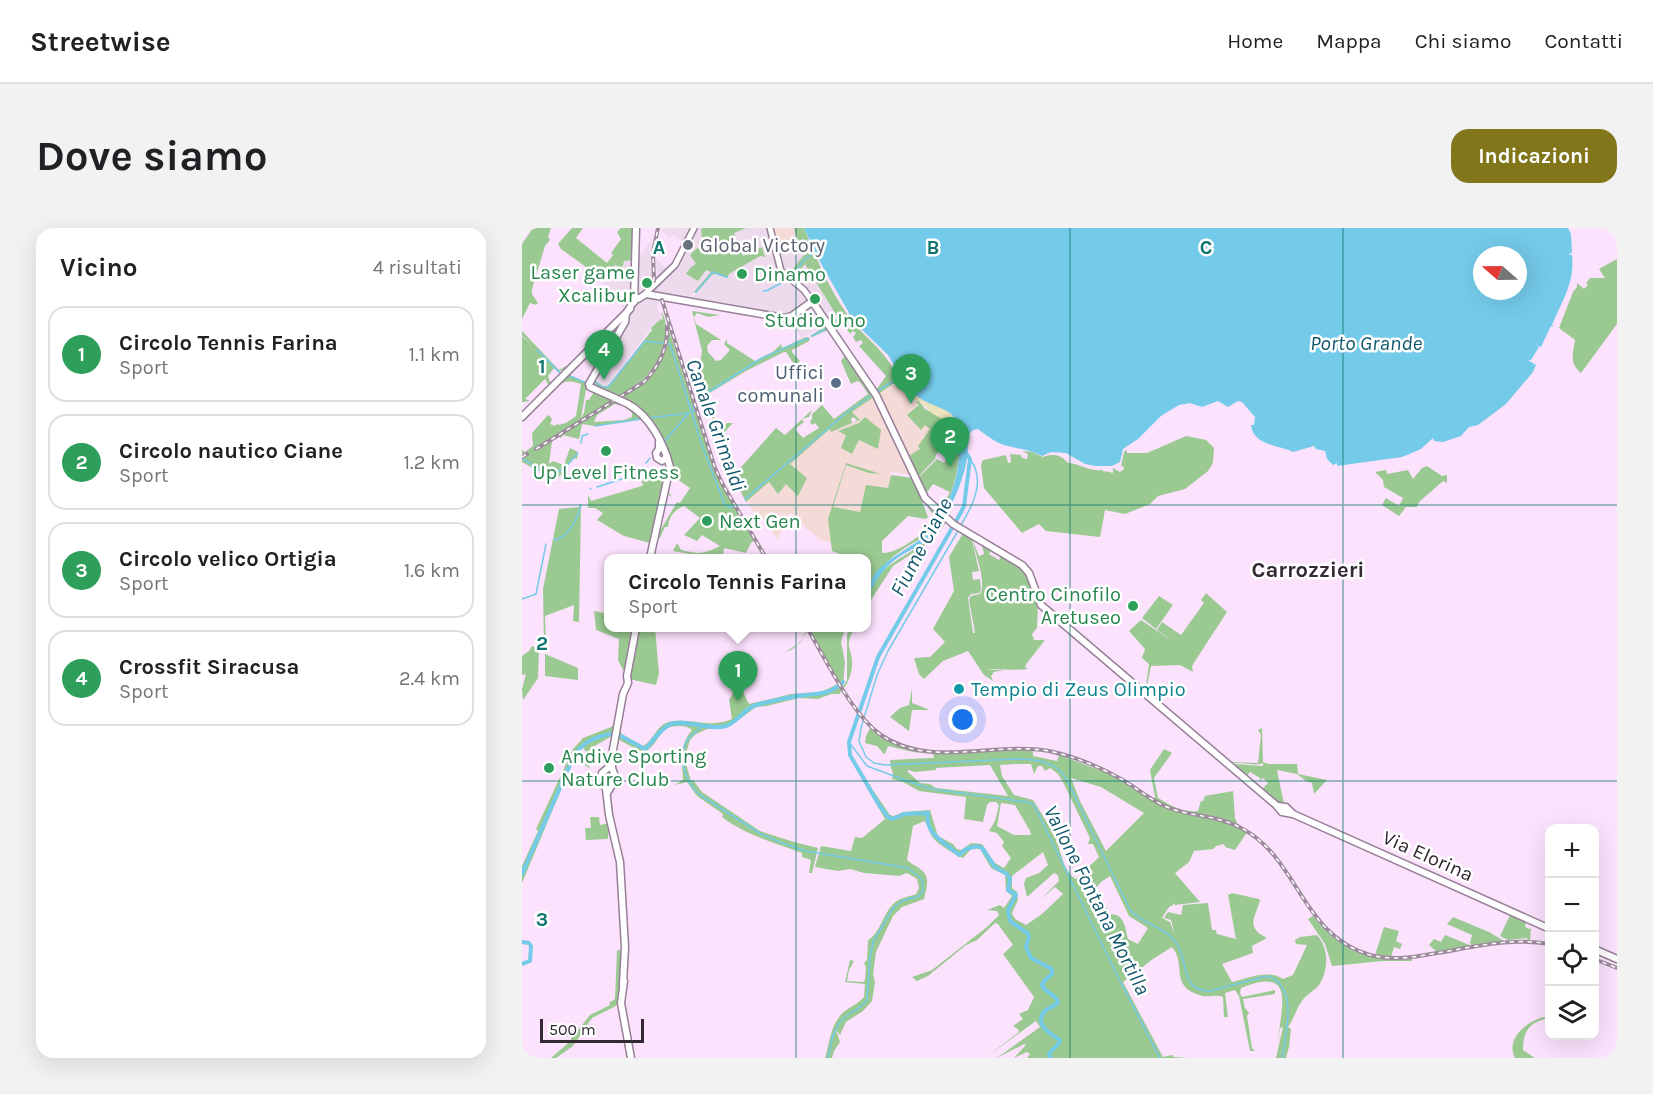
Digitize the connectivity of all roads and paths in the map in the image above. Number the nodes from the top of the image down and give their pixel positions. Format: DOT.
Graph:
graph roads {
  1 [pos="636,228"];
  2 [pos="694,228"];
  3 [pos="770,228"];
  4 [pos="638,303"];
  5 [pos="811,303"];
  6 [pos="610,330"];
  7 [pos="621,330"];
  8 [pos="522,416"];
  9 [pos="661,449"];
  10 [pos="665,459"];
  11 [pos="650,554"];
  12 [pos="634,632"];
  13 [pos="610,770"];
  14 [pos="603,782"];
  15 [pos="612,784"];
  16 [pos="607,794"];
  17 [pos="1545,927"];
  18 [pos="1599,951"];
  19 [pos="1617,959"];
  20 [pos="631,1058"];
  1 -- 4 [label="main road"];
  2 -- 4 [label="main road"];
  3 -- 5 [label="main road"];
  4 -- 5 [label="main road"];
  4 -- 6 [label="main road"];
  4 -- 6 [label="main road"];
  4 -- 7 [label="main road"];
  4 -- 7 [label="main road"];
  5 -- 17 [label="main road, Via Elorina"];
  6 -- 8 [label="main road"];
  7 -- 9 [label="main road, bridge"];
  9 -- 10 [label="main road"];
  9 -- 10 [label="main road"];
  10 -- 11 [label="main road"];
  12 -- 13 [label="main road"];
  13 -- 14 [label="main road"];
  13 -- 15 [label="main road"];
  14 -- 15 [label="main road"];
  14 -- 16 [label="main road"];
  15 -- 16 [label="main road"];
  16 -- 20 [label="main road"];
  18 -- 19 [label="main road"];
}
